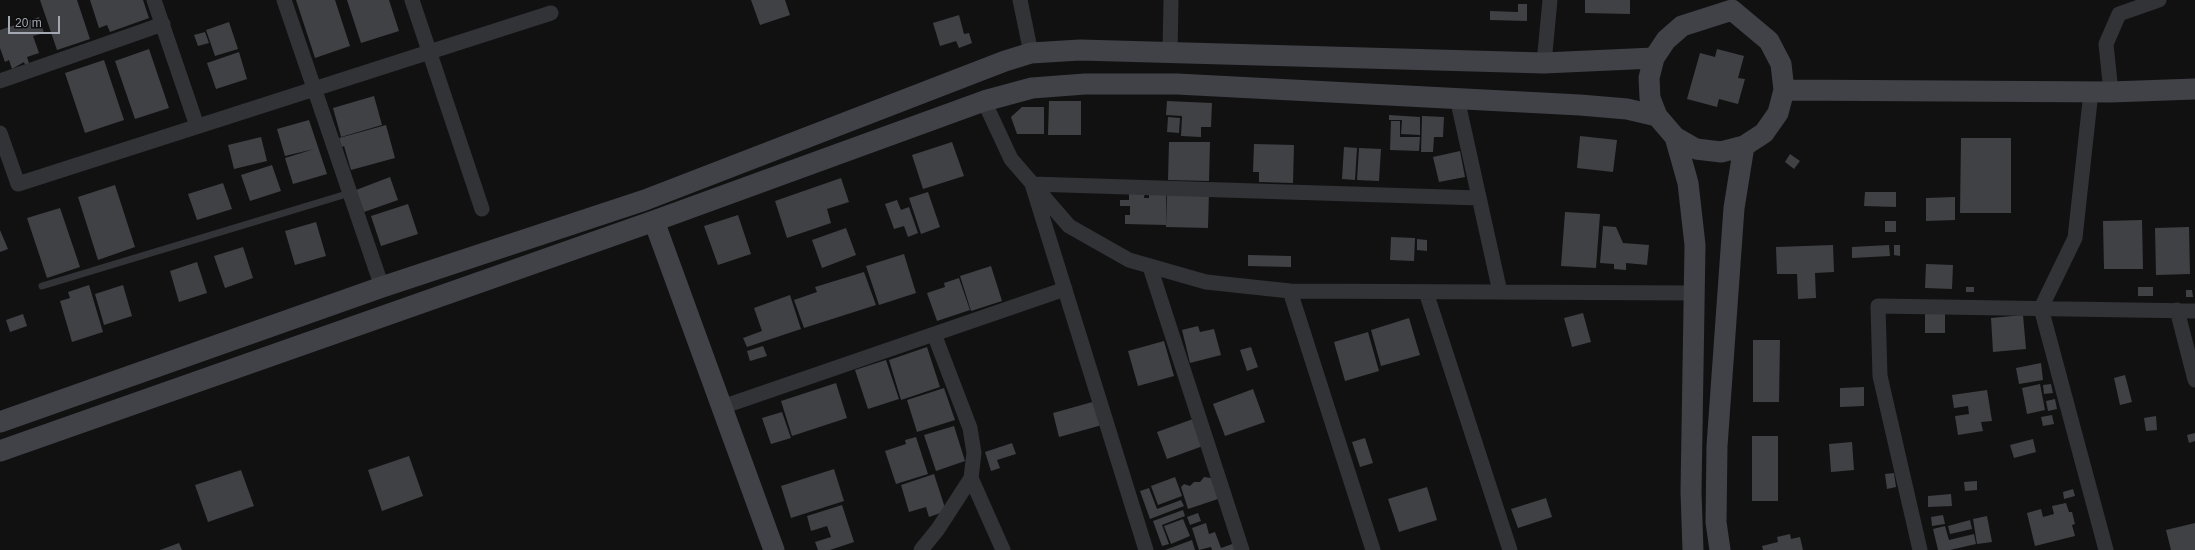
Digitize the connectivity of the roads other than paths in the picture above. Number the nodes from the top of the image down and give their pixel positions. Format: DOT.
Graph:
graph roads {
  1 [pos="154,0"];
  2 [pos="284,0"];
  3 [pos="412,0"];
  4 [pos="1020,0"];
  5 [pos="1171,0"];
  6 [pos="1550,0"];
  7 [pos="2159,0"];
  8 [pos="1732,5"];
  9 [pos="551,12"];
  10 [pos="163,24"];
  11 [pos="429,52"];
  12 [pos="1031,53"];
  13 [pos="1170,53"];
  14 [pos="1654,58"];
  15 [pos="1544,63"];
  16 [pos="0,82"];
  17 [pos="314,89"];
  18 [pos="2195,89"];
  19 [pos="1784,90"];
  20 [pos="2101,92"];
  21 [pos="1457,98"];
  22 [pos="984,101"];
  23 [pos="1657,116"];
  24 [pos="197,126"];
  25 [pos="0,133"];
  26 [pos="1675,138"];
  27 [pos="1744,146"];
  28 [pos="1032,184"];
  29 [pos="350,194"];
  30 [pos="1479,198"];
  31 [pos="482,209"];
  32 [pos="654,221"];
  33 [pos="1150,267"];
  34 [pos="42,286"];
  35 [pos="382,286"];
  36 [pos="1065,289"];
  37 [pos="1290,291"];
  38 [pos="1426,292"];
  39 [pos="1500,292"];
  40 [pos="1694,292"];
  41 [pos="2041,308"];
  42 [pos="2176,310"];
  43 [pos="2195,311"];
  44 [pos="934,334"];
  45 [pos="2195,380"];
  46 [pos="722,407"];
  47 [pos="0,422"];
  48 [pos="0,451"];
  49 [pos="971,478"];
  50 [pos="774,550"];
  51 [pos="921,550"];
  52 [pos="1003,550"];
  53 [pos="1146,550"];
  54 [pos="1242,550"];
  55 [pos="1373,550"];
  56 [pos="1510,550"];
  57 [pos="1693,550"];
  58 [pos="1720,550"];
  59 [pos="1920,550"];
  60 [pos="2106,550"];
  1 -- 10 [label="street"];
  2 -- 17 [label="street"];
  3 -- 11 [label="street"];
  4 -- 12 [label="street"];
  5 -- 13 [label="street"];
  6 -- 15 [label="street"];
  7 -- 20 [label="street"];
  8 -- 14 [label="street"];
  8 -- 19 [label="street"];
  9 -- 11 [label="street"];
  10 -- 16 [label="street"];
  10 -- 24 [label="street"];
  11 -- 17 [label="street"];
  11 -- 31 [label="street"];
  12 -- 13 [label="street"];
  12 -- 35 [label="street"];
  13 -- 15 [label="street"];
  14 -- 15 [label="street"];
  14 -- 23 [label="street"];
  17 -- 24 [label="street"];
  17 -- 29 [label="street"];
  18 -- 20 [label="street"];
  19 -- 20 [label="street"];
  19 -- 27 [label="street"];
  20 -- 41 [label="street"];
  21 -- 22 [label="street"];
  21 -- 23 [label="street"];
  21 -- 30 [label="street"];
  22 -- 28 [label="street"];
  22 -- 32 [label="street"];
  23 -- 26 [label="street"];
  24 -- 25 [label="street"];
  26 -- 27 [label="street"];
  26 -- 40 [label="street"];
  27 -- 58 [label="street"];
  28 -- 30 [label="street"];
  28 -- 33 [label="street"];
  28 -- 36 [label="street"];
  29 -- 34 [label="lane"];
  29 -- 35 [label="street"];
  30 -- 39 [label="street"];
  32 -- 46 [label="street"];
  32 -- 48 [label="street"];
  33 -- 37 [label="street"];
  33 -- 54 [label="street"];
  35 -- 47 [label="street"];
  36 -- 44 [label="street"];
  36 -- 53 [label="street"];
  37 -- 38 [label="street"];
  37 -- 55 [label="street"];
  38 -- 39 [label="street"];
  38 -- 56 [label="street"];
  39 -- 40 [label="street"];
  40 -- 57 [label="street"];
  41 -- 42 [label="street"];
  41 -- 59 [label="street"];
  41 -- 60 [label="street"];
  42 -- 43 [label="street"];
  42 -- 45 [label="street"];
  44 -- 46 [label="street"];
  44 -- 49 [label="street"];
  46 -- 50 [label="street"];
  49 -- 51 [label="street"];
  49 -- 52 [label="street"];
}
